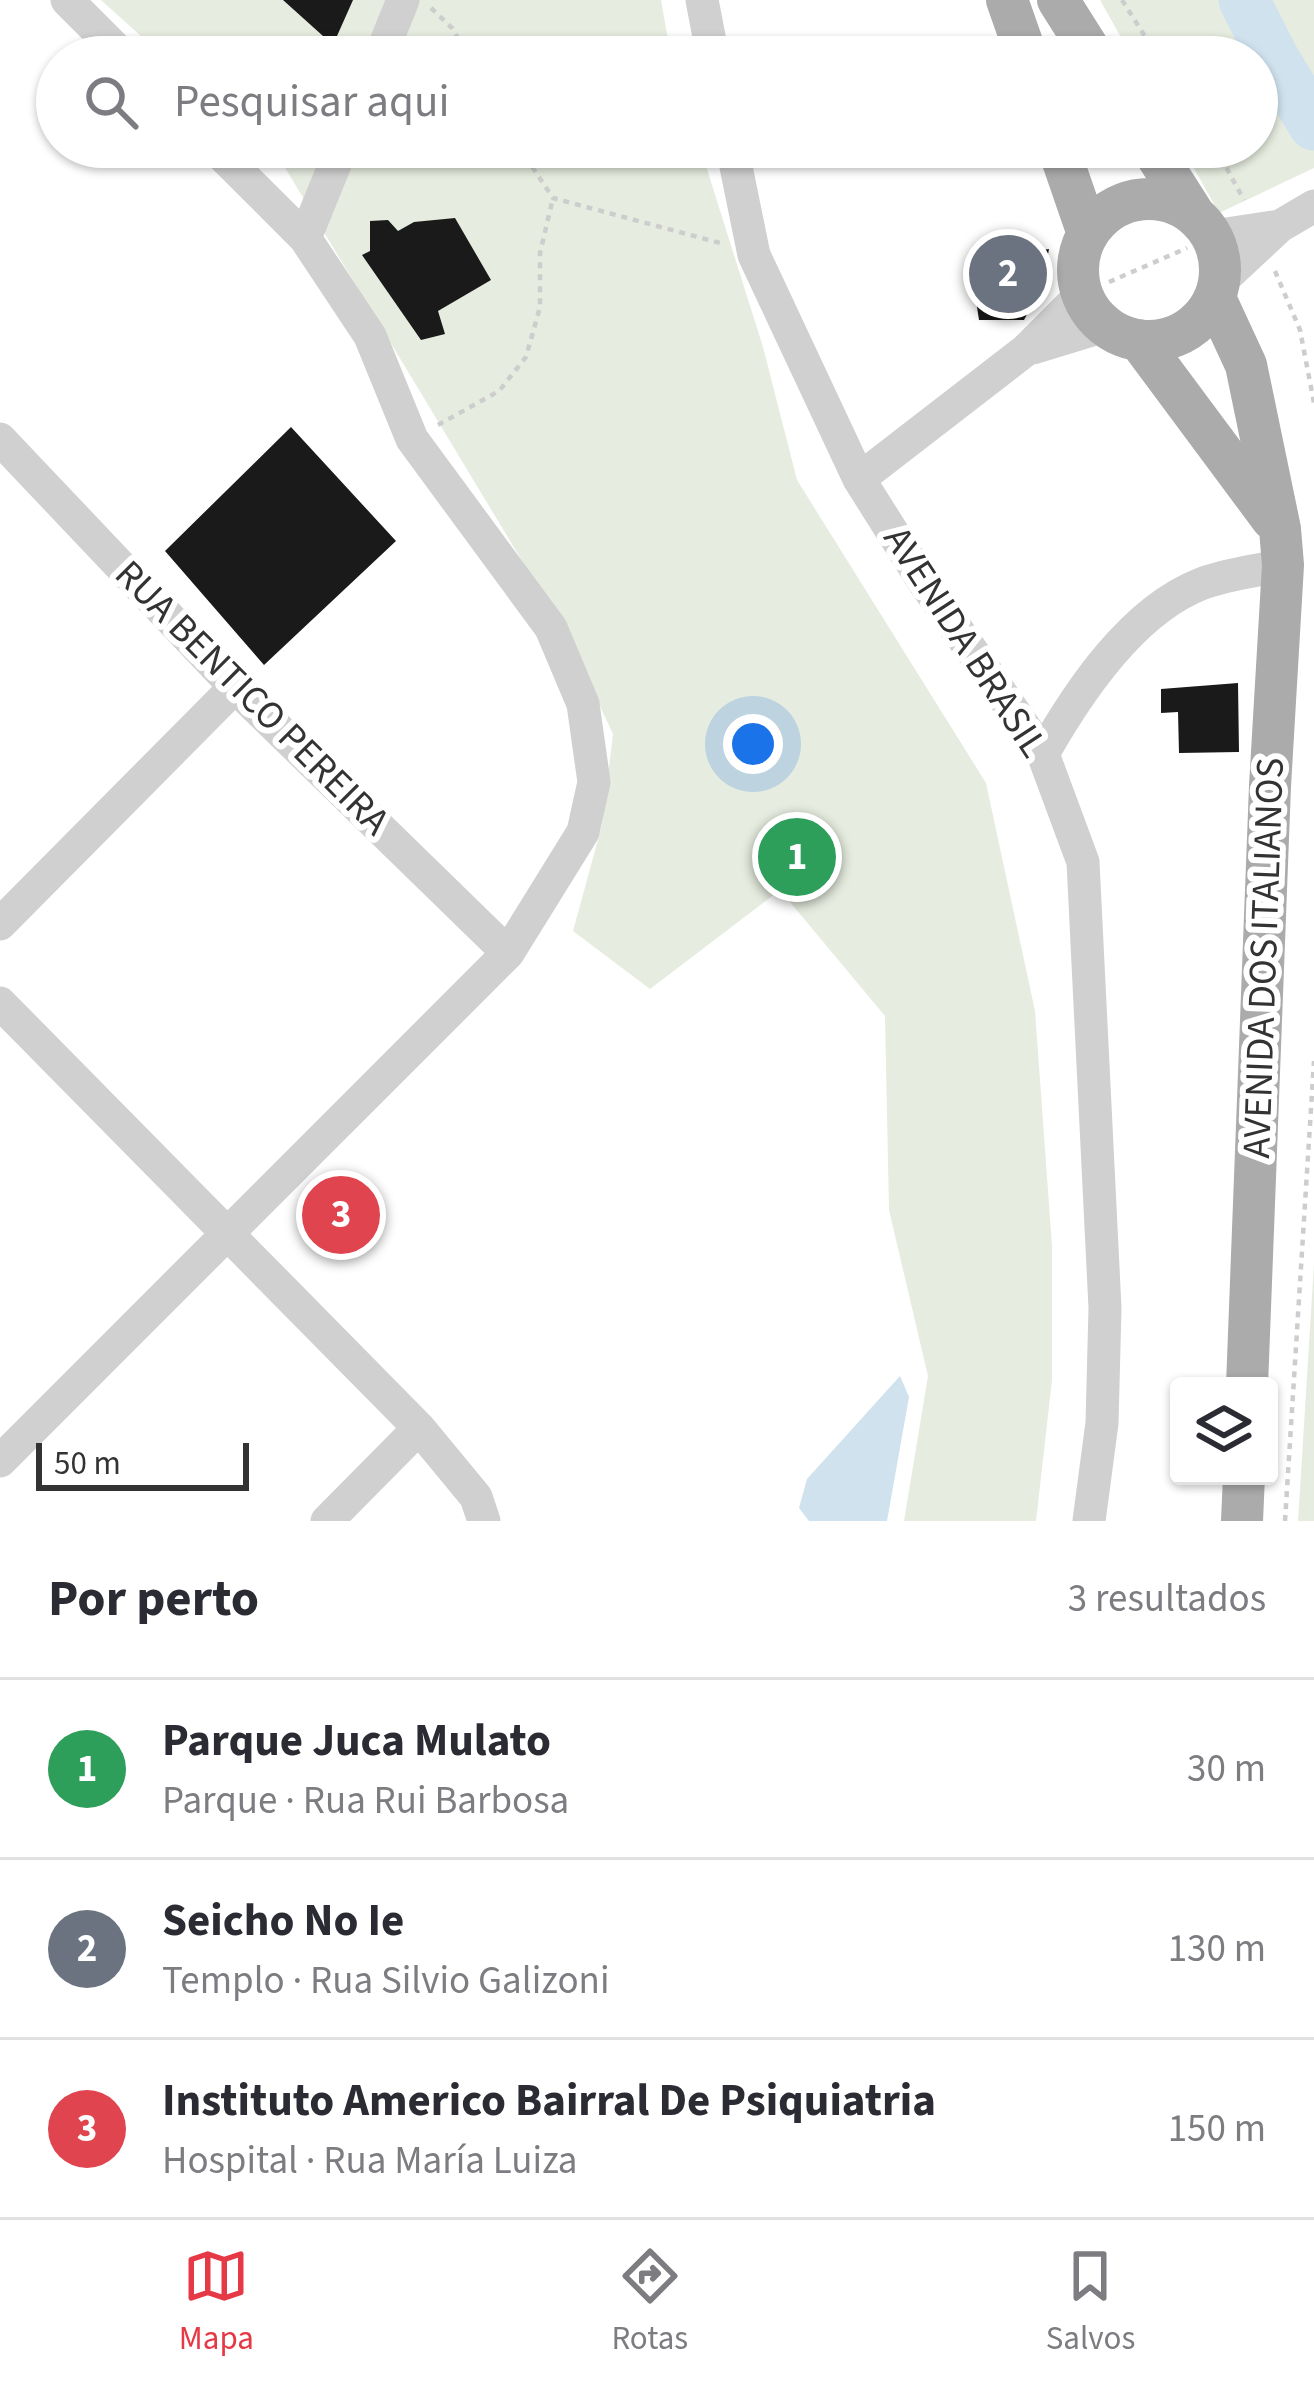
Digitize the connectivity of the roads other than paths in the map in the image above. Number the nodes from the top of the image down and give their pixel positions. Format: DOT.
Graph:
graph roads {
  1 [pos="67,0"];
  2 [pos="404,0"];
  3 [pos="702,0"];
  4 [pos="1007,0"];
  5 [pos="1058,0"];
  6 [pos="103,36"];
  7 [pos="389,36"];
  8 [pos="709,36"];
  9 [pos="1020,36"];
  10 [pos="1081,36"];
  11 [pos="235,168"];
  12 [pos="333,168"];
  13 [pos="736,168"];
  14 [pos="1065,168"];
  15 [pos="1165,168"];
  16 [pos="1299,215"];
  17 [pos="1203,225"];
  18 [pos="1088,234"];
  19 [pos="305,238"];
  20 [pos="1218,290"];
  21 [pos="1109,320"];
  22 [pos="0,439"];
  23 [pos="859,479"];
  24 [pos="1282,547"];
  25 [pos="235,687"];
  26 [pos="1043,754"];
  27 [pos="0,924"];
  28 [pos="508,953"];
  29 [pos="0,1003"];
  30 [pos="226,1232"];
  31 [pos="1247,1377"];
  32 [pos="419,1428"];
  33 [pos="0,1461"];
  34 [pos="1244,1485"];
  35 [pos="480,1509"];
  36 [pos="328,1521"];
  37 [pos="1089,1521"];
  38 [pos="1242,1521"];
  1 -- 6 [label="street"];
  2 -- 7 [label="street"];
  3 -- 8 [label="street"];
  4 -- 9 [label="main road"];
  5 -- 10 [label="main road"];
  11 -- 19 [label="street"];
  12 -- 19 [label="street"];
  13 -- 23 [label="street, AVENIDA BRASIL"];
  14 -- 18 [label="main road"];
  15 -- 17 [label="main road"];
  16 -- 17 [label="street"];
  16 -- 20 [label="street"];
  17 -- 18 [label="main road"];
  17 -- 20 [label="main road, AVENIDA DOS ITALIANOS"];
  18 -- 21 [label="main road"];
  19 -- 28 [label="street"];
  20 -- 21 [label="main road"];
  20 -- 24 [label="main road, AVENIDA DOS ITALIANOS"];
  21 -- 23 [label="street"];
  21 -- 24 [label="main road"];
  22 -- 25 [label="street, RUA BENTICO PEREIRA"];
  23 -- 26 [label="street, AVENIDA BRASIL"];
  24 -- 26 [label="street"];
  24 -- 31 [label="main road, AVENIDA DOS ITALIANOS"];
  25 -- 27 [label="street"];
  25 -- 28 [label="street, RUA BENTICO PEREIRA"];
  26 -- 37 [label="street, AVENIDA BRASIL"];
  28 -- 30 [label="street"];
  29 -- 30 [label="street"];
  30 -- 32 [label="street"];
  30 -- 33 [label="street"];
  32 -- 35 [label="street"];
  32 -- 36 [label="street"];
  34 -- 38 [label="main road"];
}
